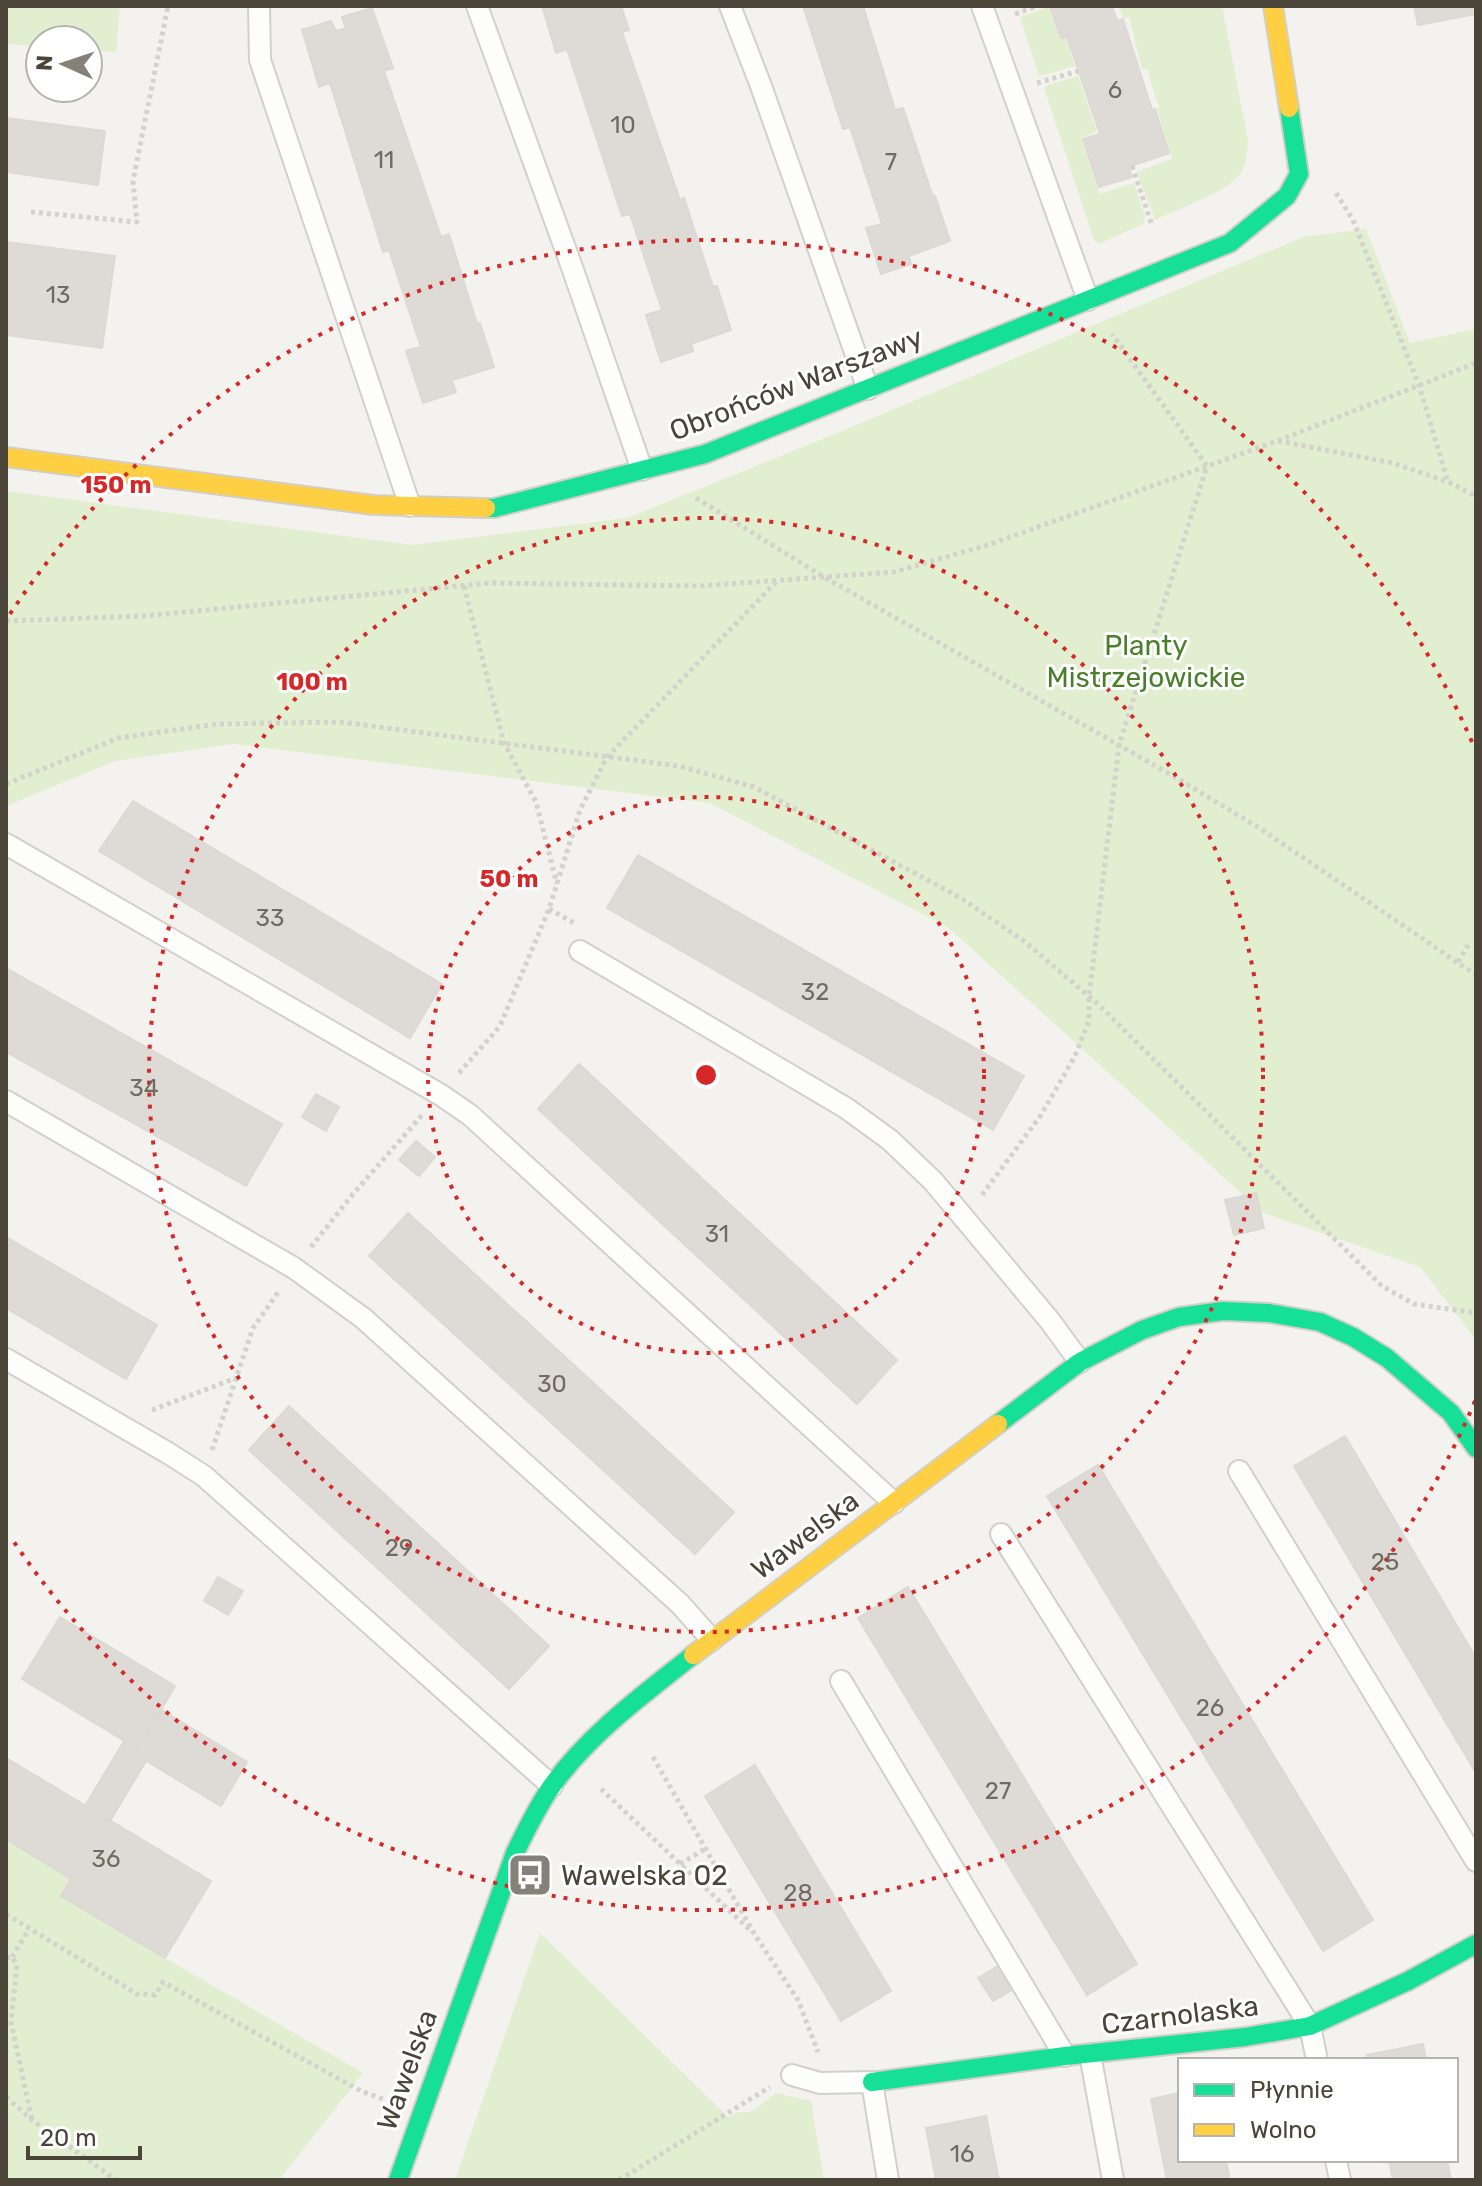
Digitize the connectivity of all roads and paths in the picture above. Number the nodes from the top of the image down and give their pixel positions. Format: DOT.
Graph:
graph roads {
  1 [pos="168,6"];
  2 [pos="259,6"];
  3 [pos="477,6"];
  4 [pos="730,6"];
  5 [pos="982,6"];
  6 [pos="1037,6"];
  7 [pos="1273,6"];
  8 [pos="1012,15"];
  9 [pos="1078,71"];
  10 [pos="1035,84"];
  11 [pos="1132,166"];
  12 [pos="1330,184"];
  13 [pos="31,212"];
  14 [pos="1152,225"];
  15 [pos="1088,300"];
  16 [pos="1476,363"];
  17 [pos="1419,385"];
  18 [pos="868,389"];
  19 [pos="1277,441"];
  20 [pos="6,457"];
  21 [pos="1207,466"];
  22 [pos="642,470"];
  23 [pos="1448,482"];
  24 [pos="692,495"];
  25 [pos="1476,496"];
  26 [pos="410,506"];
  27 [pos="824,577"];
  28 [pos="778,580"];
  29 [pos="464,585"];
  30 [pos="6,621"];
  31 [pos="504,743"];
  32 [pos="1119,745"];
  33 [pos="607,757"];
  34 [pos="6,784"];
  35 [pos="6,844"];
  36 [pos="557,885"];
  37 [pos="1470,942"];
  38 [pos="580,951"];
  39 [pos="1458,962"];
  40 [pos="1476,975"];
  41 [pos="1089,997"];
  42 [pos="441,1095"];
  43 [pos="6,1101"];
  44 [pos="975,1205"];
  45 [pos="294,1268"];
  46 [pos="1476,1313"];
  47 [pos="6,1359"];
  48 [pos="1080,1362"];
  49 [pos="237,1378"];
  50 [pos="150,1411"];
  51 [pos="1476,1448"];
  52 [pos="1239,1471"];
  53 [pos="204,1476"];
  54 [pos="894,1503"];
  55 [pos="1001,1534"];
  56 [pos="712,1640"];
  57 [pos="841,1681"];
  58 [pos="653,1757"];
  59 [pos="594,1783"];
  60 [pos="552,1786"];
  61 [pos="705,1849"];
  62 [pos="1476,1861"];
  63 [pos="680,1864"];
  64 [pos="6,1914"];
  65 [pos="29,1929"];
  66 [pos="755,1935"];
  67 [pos="1476,1944"];
  68 [pos="9,1958"];
  69 [pos="1310,2026"];
  70 [pos="1090,2054"];
  71 [pos="1065,2056"];
  72 [pos="1317,2058"];
  73 [pos="823,2064"];
  74 [pos="792,2075"];
  75 [pos="872,2082"];
  76 [pos="763,2091"];
  77 [pos="6,2097"];
  78 [pos="384,2099"];
  79 [pos="32,2120"];
  80 [pos="116,2180"];
  81 [pos="398,2180"];
  82 [pos="619,2180"];
  83 [pos="888,2180"];
  84 [pos="1113,2180"];
  1 -- 13 [label="path"];
  2 -- 26 [label="lane"];
  3 -- 22 [label="lane"];
  4 -- 18 [label="lane"];
  5 -- 15 [label="lane"];
  6 -- 8 [label="path"];
  7 -- 15 [label="street, Obrońców Warszawy"];
  9 -- 10 [label="path"];
  11 -- 14 [label="path"];
  12 -- 17 [label="path"];
  15 -- 18 [label="street, Obrońców Warszawy"];
  15 -- 21 [label="path"];
  16 -- 17 [label="path"];
  17 -- 19 [label="path"];
  17 -- 23 [label="path"];
  18 -- 22 [label="street, Obrońców Warszawy"];
  19 -- 21 [label="path"];
  19 -- 23 [label="path"];
  20 -- 26 [label="street, Obrońców Warszawy"];
  21 -- 27 [label="path"];
  21 -- 32 [label="path"];
  22 -- 26 [label="street, Obrońców Warszawy"];
  23 -- 25 [label="path"];
  24 -- 27 [label="path"];
  27 -- 28 [label="path"];
  27 -- 32 [label="path"];
  28 -- 29 [label="path"];
  28 -- 33 [label="path"];
  29 -- 30 [label="path"];
  29 -- 31 [label="path"];
  31 -- 33 [label="path"];
  31 -- 34 [label="path"];
  31 -- 36 [label="path"];
  32 -- 39 [label="path"];
  32 -- 41 [label="path"];
  33 -- 36 [label="path"];
  33 -- 41 [label="path"];
  35 -- 42 [label="lane"];
  36 -- 42 [label="path"];
  37 -- 39 [label="path"];
  38 -- 48 [label="lane"];
  39 -- 40 [label="path"];
  41 -- 44 [label="path"];
  41 -- 46 [label="path"];
  42 -- 45 [label="path"];
  42 -- 54 [label="lane"];
  43 -- 45 [label="lane"];
  45 -- 49 [label="path"];
  45 -- 56 [label="lane"];
  47 -- 53 [label="lane"];
  48 -- 51 [label="street, Wawelska"];
  48 -- 54 [label="street, Wawelska"];
  49 -- 50 [label="path"];
  49 -- 53 [label="path"];
  52 -- 62 [label="lane"];
  53 -- 60 [label="lane"];
  54 -- 56 [label="street, Wawelska"];
  55 -- 69 [label="lane"];
  56 -- 60 [label="street, Wawelska"];
  57 -- 71 [label="lane"];
  58 -- 61 [label="path"];
  59 -- 63 [label="path"];
  60 -- 81 [label="street, Wawelska"];
  61 -- 63 [label="path"];
  61 -- 66 [label="path"];
  63 -- 66 [label="path"];
  64 -- 65 [label="path"];
  65 -- 68 [label="path"];
  65 -- 78 [label="path"];
  66 -- 73 [label="path"];
  67 -- 69 [label="street, Czarnolaska"];
  68 -- 79 [label="path"];
  69 -- 70 [label="street, Czarnolaska"];
  69 -- 72 [label="lane"];
  70 -- 71 [label="street, Czarnolaska"];
  70 -- 84 [label="lane"];
  71 -- 75 [label="street, Czarnolaska"];
  74 -- 75 [label="lane"];
  75 -- 83 [label="lane"];
  76 -- 82 [label="path"];
  77 -- 79 [label="path"];
  79 -- 80 [label="path"];
}
